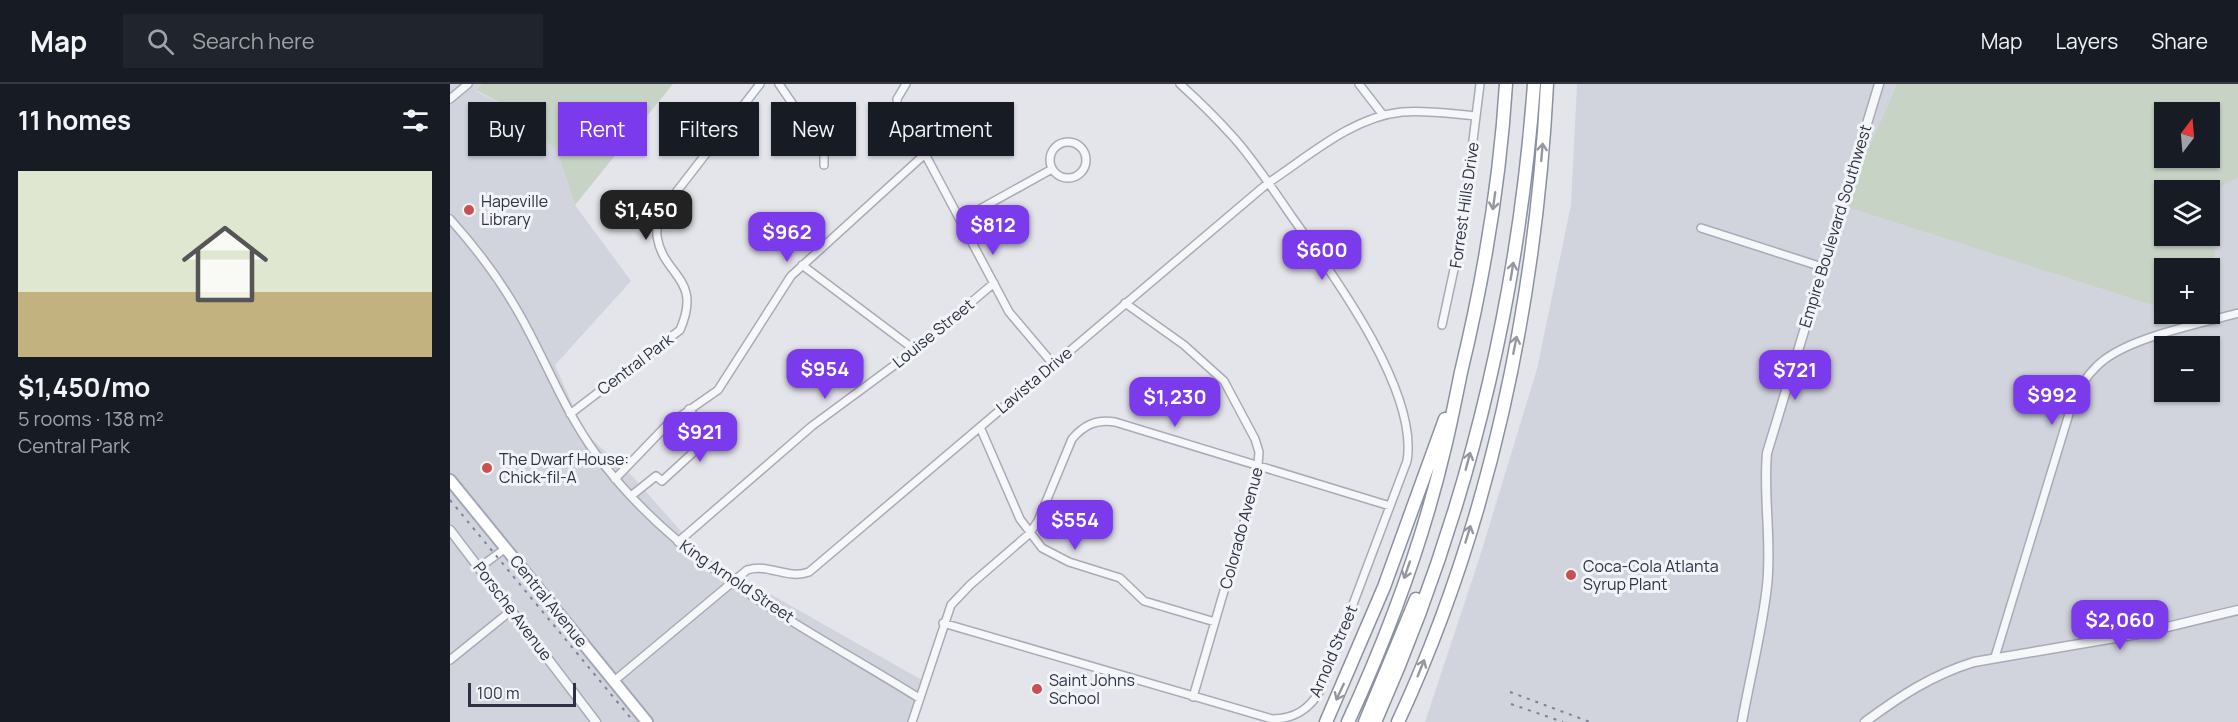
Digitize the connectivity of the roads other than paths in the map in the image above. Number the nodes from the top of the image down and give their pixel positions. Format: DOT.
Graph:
graph roads {
  1 [pos="468,84"];
  2 [pos="760,84"];
  3 [pos="779,84"];
  4 [pos="906,84"];
  5 [pos="1180,84"];
  6 [pos="1359,84"];
  7 [pos="1480,84"];
  8 [pos="1506,84"];
  9 [pos="1534,84"];
  10 [pos="1547,84"];
  11 [pos="1879,84"];
  12 [pos="450,99"];
  13 [pos="897,102"];
  14 [pos="1383,115"];
  15 [pos="1476,116"];
  16 [pos="923,156"];
  17 [pos="926,156"];
  18 [pos="824,165"];
  19 [pos="1052,169"];
  20 [pos="1268,183"];
  21 [pos="450,219"];
  22 [pos="960,219"];
  23 [pos="1701,228"];
  24 [pos="802,265"];
  25 [pos="1822,267"];
  26 [pos="994,283"];
  27 [pos="1125,303"];
  28 [pos="2238,313"];
  29 [pos="1442,325"];
  30 [pos="915,350"];
  31 [pos="1053,364"];
  32 [pos="1461,372"];
  33 [pos="689,409"];
  34 [pos="570,414"];
  35 [pos="980,426"];
  36 [pos="1259,466"];
  37 [pos="615,478"];
  38 [pos="450,480"];
  39 [pos="631,496"];
  40 [pos="1390,506"];
  41 [pos="450,530"];
  42 [pos="1029,534"];
  43 [pos="678,542"];
  44 [pos="506,548"];
  45 [pos="480,567"];
  46 [pos="1432,577"];
  47 [pos="731,582"];
  48 [pos="512,610"];
  49 [pos="2238,610"];
  50 [pos="1215,622"];
  51 [pos="943,623"];
  52 [pos="1995,657"];
  53 [pos="450,660"];
  54 [pos="614,681"];
  55 [pos="1193,697"];
  56 [pos="919,698"];
  57 [pos="596,722"];
  58 [pos="647,722"];
  59 [pos="912,722"];
  60 [pos="1326,722"];
  61 [pos="1348,722"];
  62 [pos="1365,722"];
  63 [pos="1375,722"];
  64 [pos="1398,722"];
  65 [pos="1742,722"];
  66 [pos="1865,722"];
  1 -- 12 [label="street"];
  2 -- 34 [label="street, Central Park"];
  3 -- 18 [label="street"];
  4 -- 13 [label="street"];
  5 -- 20 [label="street, Arnold Street"];
  6 -- 14 [label="street"];
  7 -- 15 [label="street, Forrest Hills Drive"];
  8 -- 32 [label="highway, one-way"];
  46 -- 9 [label="highway, one-way"];
  64 -- 10 [label="highway, one-way"];
  11 -- 25 [label="street, Empire Boulevard Southwest"];
  14 -- 15 [label="street, Lavista Drive"];
  14 -- 20 [label="street, Lavista Drive"];
  15 -- 29 [label="street, Forrest Hills Drive"];
  16 -- 24 [label="street"];
  17 -- 22 [label="street"];
  19 -- 19 [label="street"];
  19 -- 22 [label="street"];
  20 -- 27 [label="street, Lavista Drive"];
  20 -- 40 [label="street, Arnold Street"];
  21 -- 34 [label="street, King Arnold Street"];
  22 -- 26 [label="street"];
  23 -- 25 [label="street"];
  24 -- 30 [label="street"];
  24 -- 33 [label="street"];
  25 -- 65 [label="street, Empire Boulevard Southwest"];
  26 -- 30 [label="street, Louise Street"];
  26 -- 31 [label="street"];
  27 -- 31 [label="street, Lavista Drive"];
  27 -- 36 [label="street, Colorado Avenue"];
  28 -- 52 [label="street"];
  30 -- 43 [label="street, Louise Street"];
  31 -- 35 [label="street, Lavista Drive"];
  32 -- 60 [label="highway, one-way"];
  32 -- 61 [label="highway, one-way"];
  33 -- 37 [label="street"];
  33 -- 39 [label="street"];
  34 -- 37 [label="street, King Arnold Street"];
  35 -- 42 [label="street"];
  35 -- 47 [label="street, Lavista Drive"];
  36 -- 40 [label="street"];
  36 -- 42 [label="street"];
  36 -- 50 [label="street, Colorado Avenue"];
  37 -- 39 [label="street, King Arnold Street"];
  38 -- 44 [label="main road, Central Avenue"];
  39 -- 43 [label="street, King Arnold Street"];
  40 -- 55 [label="street, Arnold Street"];
  41 -- 45 [label="street, Porsche Avenue"];
  42 -- 50 [label="street"];
  42 -- 51 [label="street"];
  43 -- 47 [label="street, King Arnold Street"];
  44 -- 45 [label="street"];
  44 -- 54 [label="main road, Central Avenue"];
  45 -- 48 [label="street, Porsche Avenue"];
  46 -- 62 [label="highway"];
  46 -- 63 [label="highway"];
  47 -- 54 [label="street, Lavista Drive"];
  47 -- 56 [label="street, King Arnold Street"];
  48 -- 53 [label="street"];
  48 -- 57 [label="street, Porsche Avenue"];
  49 -- 52 [label="street"];
  50 -- 55 [label="street, Colorado Avenue"];
  51 -- 55 [label="street, Arnold Street"];
  51 -- 56 [label="street"];
  52 -- 66 [label="street"];
  54 -- 58 [label="main road, Central Avenue"];
  56 -- 59 [label="street"];
}
